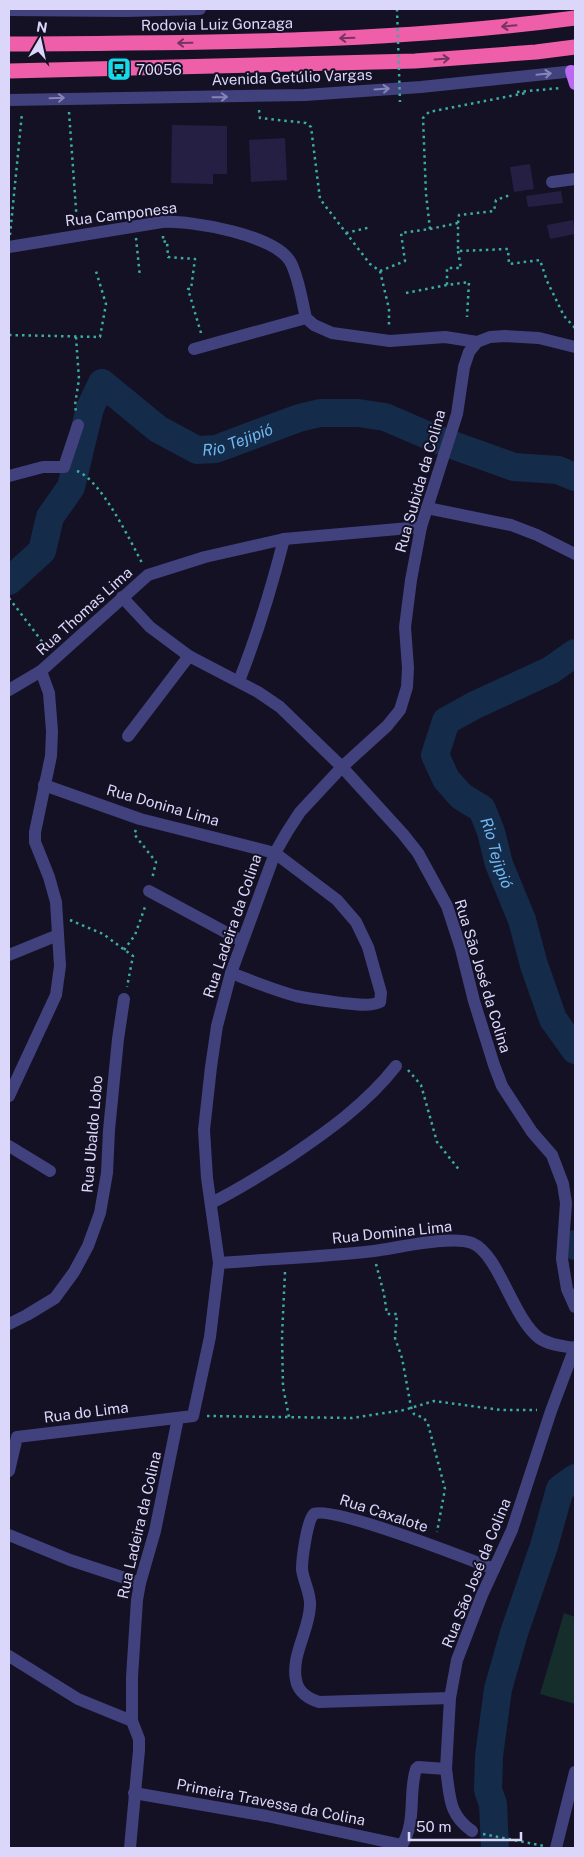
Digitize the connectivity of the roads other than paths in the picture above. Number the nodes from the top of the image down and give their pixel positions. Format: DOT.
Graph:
graph roads {
  1 [pos="200,9"];
  2 [pos="9,10"];
  3 [pos="575,18"];
  4 [pos="9,44"];
  5 [pos="575,47"];
  6 [pos="9,71"];
  7 [pos="573,71"];
  8 [pos="571,86"];
  9 [pos="9,100"];
  10 [pos="575,179"];
  11 [pos="552,182"];
  12 [pos="9,247"];
  13 [pos="306,318"];
  14 [pos="477,342"];
  15 [pos="574,345"];
  16 [pos="200,348"];
  17 [pos="78,425"];
  18 [pos="9,476"];
  19 [pos="427,508"];
  20 [pos="421,527"];
  21 [pos="284,539"];
  22 [pos="575,554"];
  23 [pos="122,597"];
  24 [pos="189,656"];
  25 [pos="41,671"];
  26 [pos="239,681"];
  27 [pos="9,690"];
  28 [pos="128,736"];
  29 [pos="342,767"];
  30 [pos="44,785"];
  31 [pos="275,853"];
  32 [pos="149,891"];
  33 [pos="58,935"];
  34 [pos="242,941"];
  35 [pos="9,955"];
  36 [pos="231,973"];
  37 [pos="124,999"];
  38 [pos="396,1066"];
  39 [pos="9,1096"];
  40 [pos="9,1146"];
  41 [pos="50,1171"];
  42 [pos="211,1203"];
  43 [pos="219,1263"];
  44 [pos="575,1307"];
  45 [pos="11,1318"];
  46 [pos="575,1348"];
  47 [pos="193,1416"];
  48 [pos="178,1418"];
  49 [pos="13,1436"];
  50 [pos="9,1471"];
  51 [pos="9,1535"];
  52 [pos="494,1569"];
  53 [pos="140,1583"];
  54 [pos="9,1656"];
  55 [pos="450,1698"];
  56 [pos="132,1721"];
  57 [pos="446,1769"];
  58 [pos="575,1772"];
  59 [pos="134,1793"];
  60 [pos="472,1831"];
  61 [pos="130,1848"];
  62 [pos="556,1848"];
  1 -- 2 [label="street"];
  3 -- 4 [label="highway, Rodovia Luiz Gonzaga, one-way"];
  6 -- 5 [label="highway, one-way"];
  7 -- 8 [label="main road"];
  9 -- 7 [label="street, Avenida Getúlio Vargas, one-way"];
  10 -- 11 [label="street"];
  12 -- 13 [label="street, Rua Camponesa"];
  13 -- 14 [label="street"];
  13 -- 16 [label="street"];
  14 -- 15 [label="street"];
  14 -- 19 [label="street, Rua Subida da Colina"];
  17 -- 18 [label="street"];
  19 -- 20 [label="street, Rua Subida da Colina"];
  19 -- 22 [label="street"];
  20 -- 21 [label="street, Rua Thomas Lima"];
  20 -- 29 [label="street, Rua Subida da Colina"];
  21 -- 23 [label="street, Rua Thomas Lima"];
  21 -- 26 [label="street"];
  23 -- 24 [label="street, Rua São José da Colina"];
  23 -- 25 [label="street, Rua Thomas Lima"];
  24 -- 26 [label="street, Rua São José da Colina"];
  24 -- 28 [label="street"];
  25 -- 27 [label="street, Rua Thomas Lima"];
  25 -- 30 [label="street"];
  26 -- 29 [label="street, Rua São José da Colina"];
  29 -- 31 [label="street, Rua Ladeira da Colina"];
  29 -- 44 [label="street, Rua São José da Colina"];
  30 -- 31 [label="street, Rua Donina Lima"];
  30 -- 33 [label="street"];
  31 -- 34 [label="street, Rua Ladeira da Colina"];
  31 -- 36 [label="street"];
  32 -- 34 [label="street"];
  33 -- 35 [label="street"];
  33 -- 39 [label="street"];
  34 -- 36 [label="street, Rua Ladeira da Colina"];
  36 -- 42 [label="street, Rua Ladeira da Colina"];
  37 -- 45 [label="street, Rua Ubaldo Lobo"];
  38 -- 42 [label="street"];
  40 -- 41 [label="street"];
  42 -- 43 [label="street, Rua Ladeira da Colina"];
  43 -- 46 [label="street, Rua Domina Lima"];
  43 -- 47 [label="street, Rua Ladeira da Colina"];
  46 -- 52 [label="street, Rua São José da Colina"];
  47 -- 48 [label="street, Rua do Lima"];
  48 -- 49 [label="street, Rua do Lima"];
  48 -- 53 [label="street, Rua Ladeira da Colina"];
  49 -- 50 [label="street, Rua do Lima"];
  51 -- 53 [label="street"];
  52 -- 55 [label="street, Rua São José da Colina"];
  52 -- 55 [label="street, Rua Caxalote"];
  53 -- 56 [label="street, Rua Ladeira da Colina"];
  54 -- 56 [label="street"];
  55 -- 57 [label="street, Rua São José da Colina"];
  56 -- 59 [label="street, Rua Ladeira da Colina"];
  57 -- 59 [label="street, Primeira Travessa da Colina"];
  57 -- 60 [label="street, Rua São José da Colina"];
  58 -- 62 [label="street"];
  59 -- 61 [label="street, Rua Ladeira da Colina"];
}
